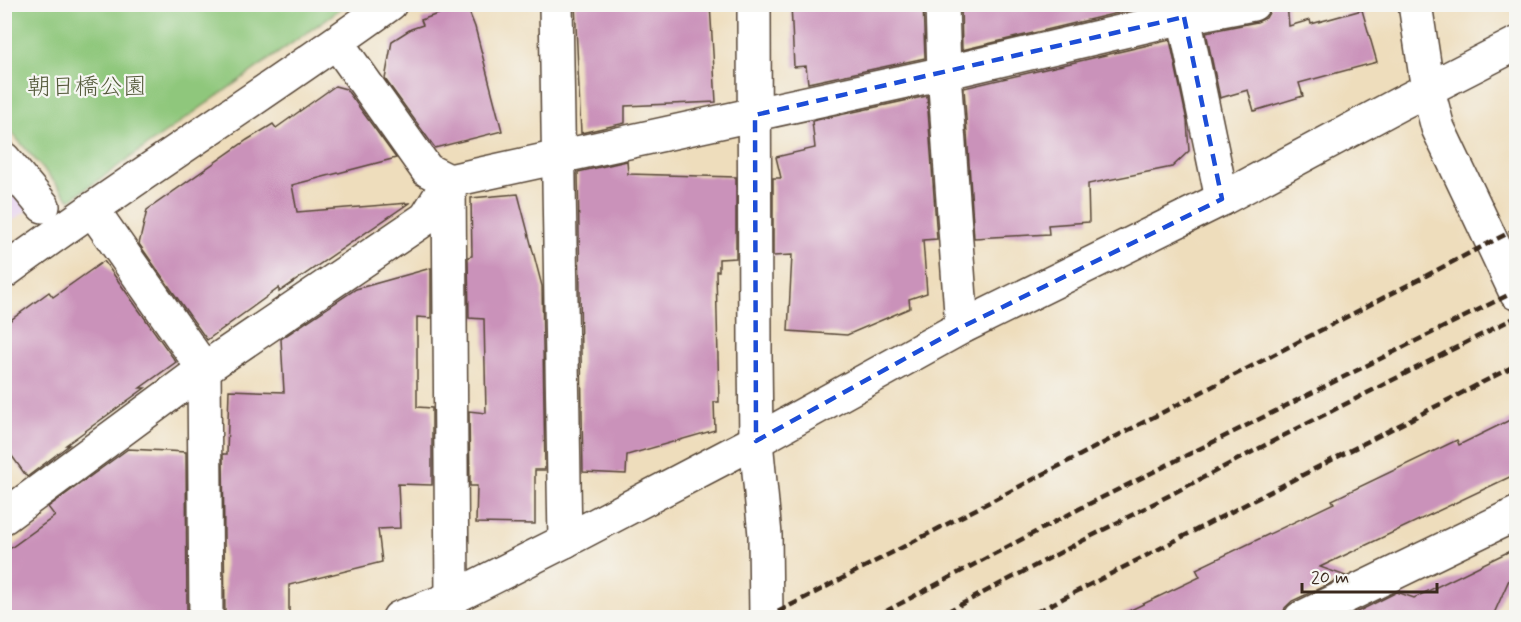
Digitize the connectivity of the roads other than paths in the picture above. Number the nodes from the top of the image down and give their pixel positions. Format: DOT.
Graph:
graph roads {
  1 [pos="390,4"];
  2 [pos="556,4"];
  3 [pos="754,4"];
  4 [pos="942,4"];
  5 [pos="1253,4"];
  6 [pos="1415,4"];
  7 [pos="1184,17"];
  8 [pos="337,43"];
  9 [pos="1516,44"];
  10 [pos="944,73"];
  11 [pos="1428,90"];
  12 [pos="755,115"];
  13 [pos="560,157"];
  14 [pos="4,159"];
  15 [pos="449,182"];
  16 [pos="1222,199"];
  17 [pos="43,206"];
  18 [pos="92,209"];
  19 [pos="4,272"];
  20 [pos="1516,293"];
  21 [pos="962,327"];
  22 [pos="204,369"];
  23 [pos="756,441"];
  24 [pos="1516,514"];
  25 [pos="4,517"];
  26 [pos="566,541"];
  27 [pos="452,598"];
  28 [pos="206,618"];
  29 [pos="399,618"];
  30 [pos="766,618"];
  31 [pos="1301,618"];
  1 -- 8 [label="street"];
  2 -- 13 [label="street"];
  3 -- 12 [label="street"];
  4 -- 10 [label="street"];
  5 -- 7 [label="street"];
  6 -- 11 [label="street"];
  7 -- 10 [label="street"];
  7 -- 16 [label="street"];
  8 -- 15 [label="street"];
  8 -- 18 [label="street"];
  9 -- 11 [label="street"];
  10 -- 12 [label="street"];
  10 -- 21 [label="street"];
  11 -- 16 [label="street"];
  11 -- 20 [label="street"];
  12 -- 13 [label="street"];
  12 -- 23 [label="street"];
  13 -- 15 [label="street"];
  13 -- 26 [label="street"];
  14 -- 17 [label="street"];
  15 -- 22 [label="street"];
  15 -- 27 [label="street"];
  16 -- 21 [label="street"];
  18 -- 19 [label="street"];
  18 -- 22 [label="street"];
  21 -- 23 [label="street"];
  22 -- 25 [label="street"];
  22 -- 28 [label="street"];
  23 -- 26 [label="street"];
  23 -- 30 [label="street"];
  24 -- 31 [label="street"];
  26 -- 27 [label="street"];
  27 -- 29 [label="street"];
}
